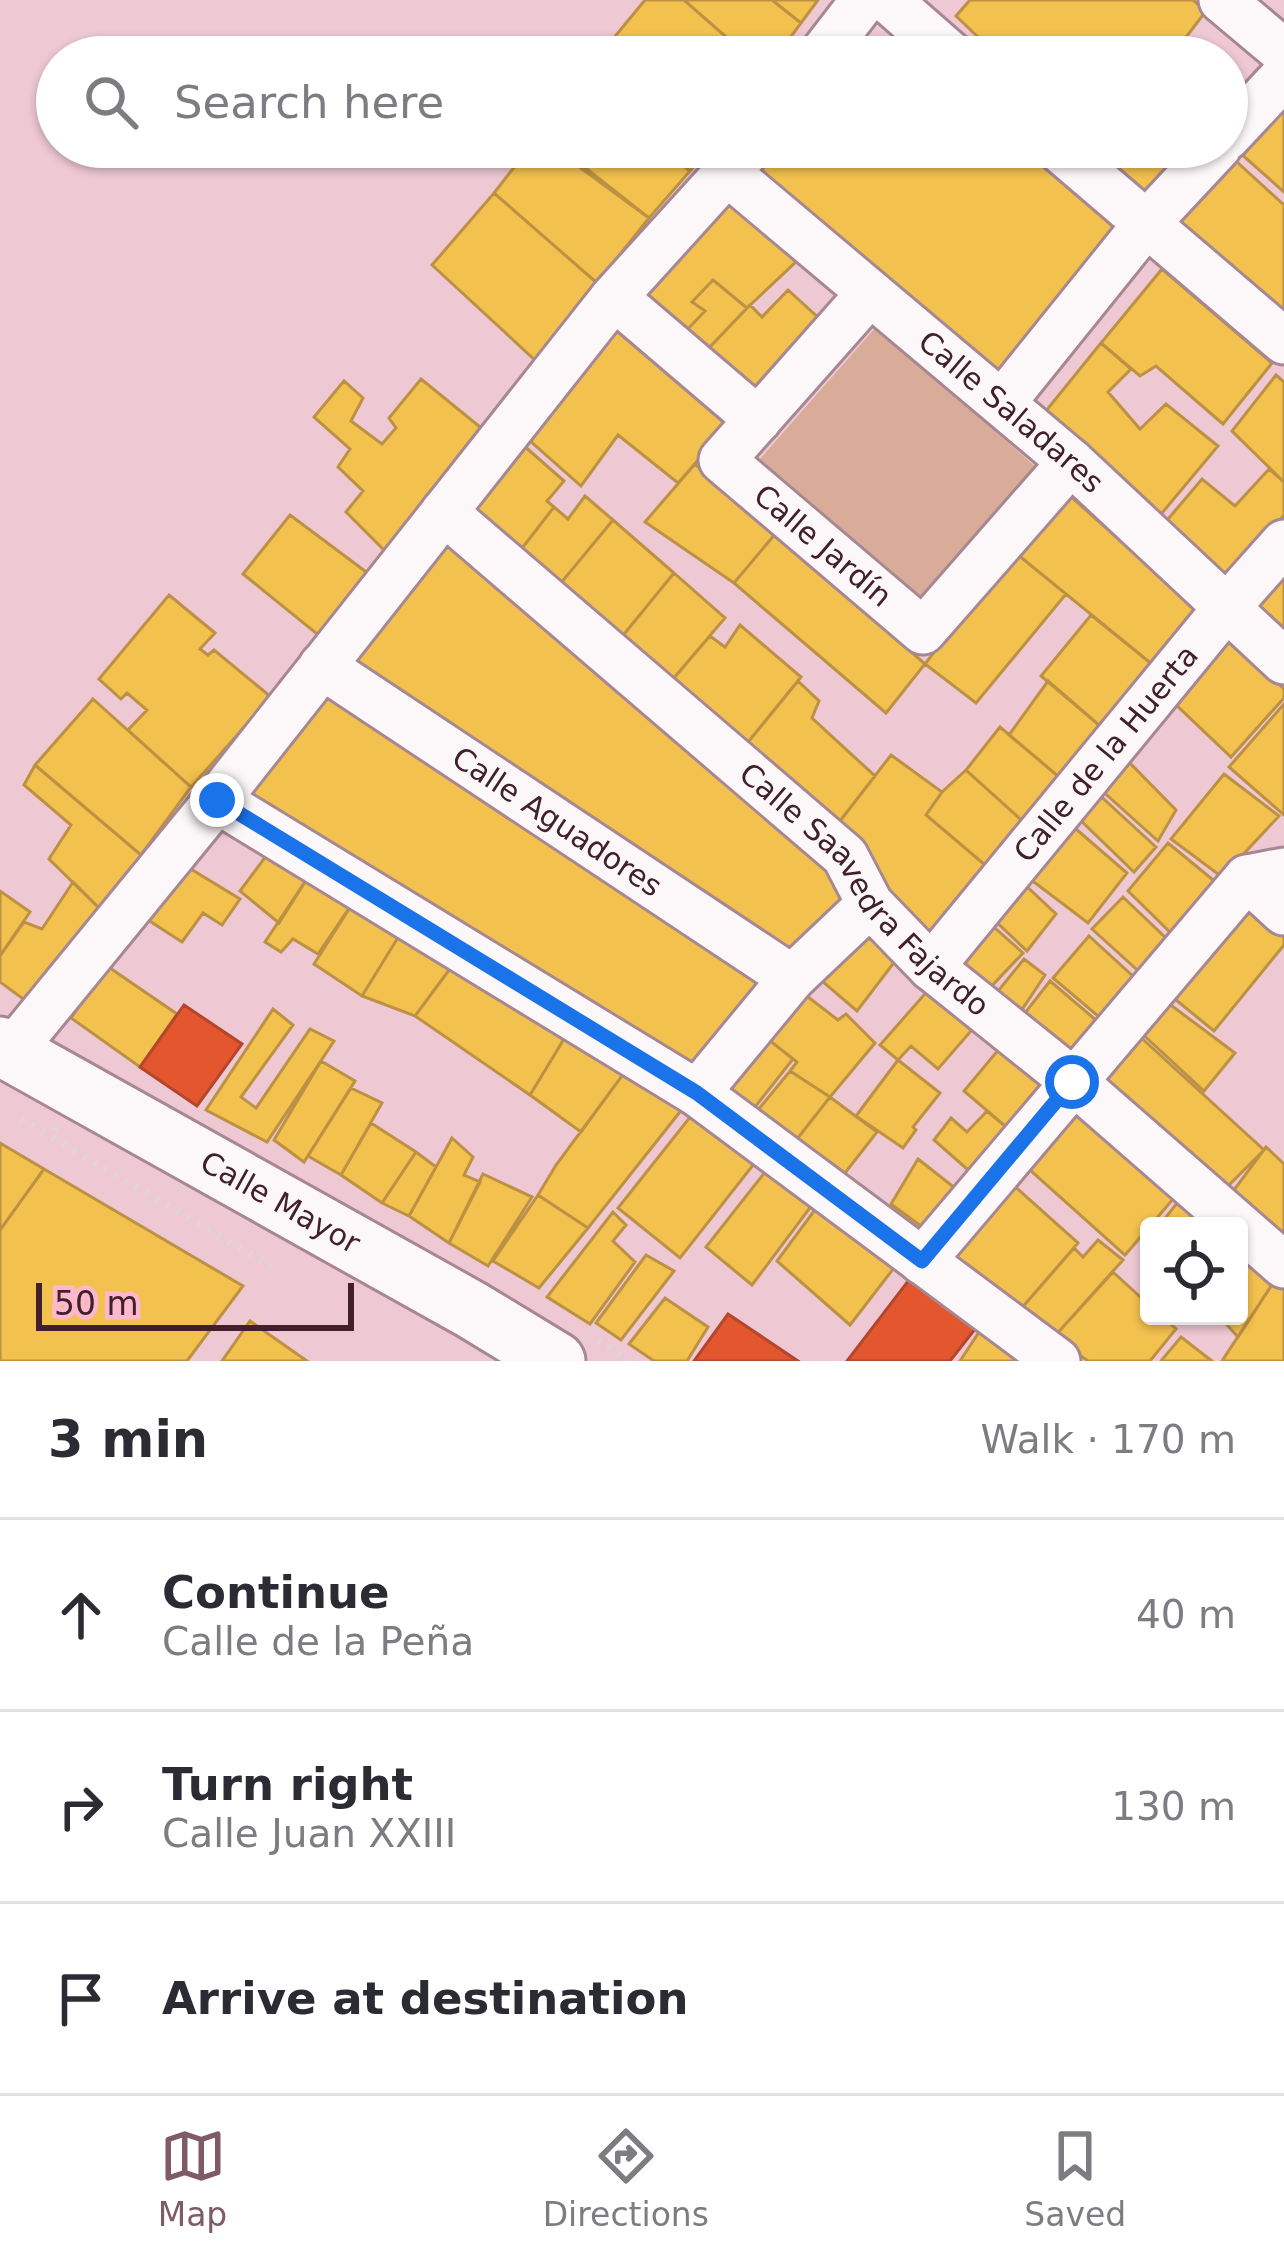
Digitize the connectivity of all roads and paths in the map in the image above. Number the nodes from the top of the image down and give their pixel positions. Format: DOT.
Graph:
graph roads {
  1 [pos="864,0"];
  2 [pos="888,0"];
  3 [pos="1222,0"];
  4 [pos="836,36"];
  5 [pos="929,36"];
  6 [pos="1284,52"];
  7 [pos="1284,76"];
  8 [pos="1248,115"];
  9 [pos="733,168"];
  10 [pos="748,168"];
  11 [pos="1081,168"];
  12 [pos="1198,168"];
  13 [pos="1146,224"];
  14 [pos="869,294"];
  15 [pos="614,297"];
  16 [pos="1284,341"];
  17 [pos="1002,403"];
  18 [pos="758,420"];
  19 [pos="1072,462"];
  20 [pos="444,512"];
  21 [pos="1284,543"];
  22 [pos="1227,607"];
  23 [pos="1284,661"];
  24 [pos="322,666"];
  25 [pos="217,800"];
  26 [pos="1266,875"];
  27 [pos="870,904"];
  28 [pos="1284,912"];
  29 [pos="931,968"];
  30 [pos="792,978"];
  31 [pos="5,1049"];
  32 [pos="1072,1082"];
  33 [pos="697,1093"];
  34 [pos="17,1117"];
  35 [pos="51,1137"];
  36 [pos="922,1261"];
  37 [pos="1284,1265"];
  38 [pos="556,1361"];
  39 [pos="1057,1361"];
  1 -- 4 [label="street"];
  2 -- 5 [label="street"];
  3 -- 6 [label="street"];
  7 -- 8 [label="street"];
  9 -- 15 [label="street"];
  10 -- 14 [label="street, Calle Saladares"];
  11 -- 13 [label="street"];
  12 -- 13 [label="street"];
  13 -- 16 [label="street"];
  13 -- 17 [label="street"];
  14 -- 17 [label="street, Calle Saladares"];
  14 -- 18 [label="street, Calle Jardín"];
  15 -- 18 [label="street"];
  15 -- 20 [label="street"];
  17 -- 19 [label="street, Calle Saladares"];
  18 -- 19 [label="street, Calle Jardín"];
  19 -- 22 [label="street, Calle Saladares"];
  20 -- 24 [label="street"];
  20 -- 27 [label="street, Calle Saavedra Fajardo"];
  21 -- 22 [label="street, Calle de la Huerta"];
  22 -- 23 [label="street, Calle Saladares"];
  22 -- 29 [label="street, Calle de la Huerta"];
  24 -- 25 [label="street"];
  24 -- 30 [label="street, Calle Aguadores"];
  25 -- 31 [label="street"];
  25 -- 33 [label="street"];
  26 -- 28 [label="street"];
  26 -- 32 [label="street"];
  27 -- 29 [label="street, Calle Saavedra Fajardo"];
  27 -- 30 [label="street"];
  29 -- 32 [label="street, Calle Saavedra Fajardo"];
  30 -- 33 [label="street"];
  31 -- 38 [label="main road, Calle Mayor"];
  32 -- 36 [label="street"];
  32 -- 37 [label="street, Calle Saavedra Fajardo"];
  33 -- 36 [label="street"];
  34 -- 35 [label="path"];
  36 -- 39 [label="street"];
}
